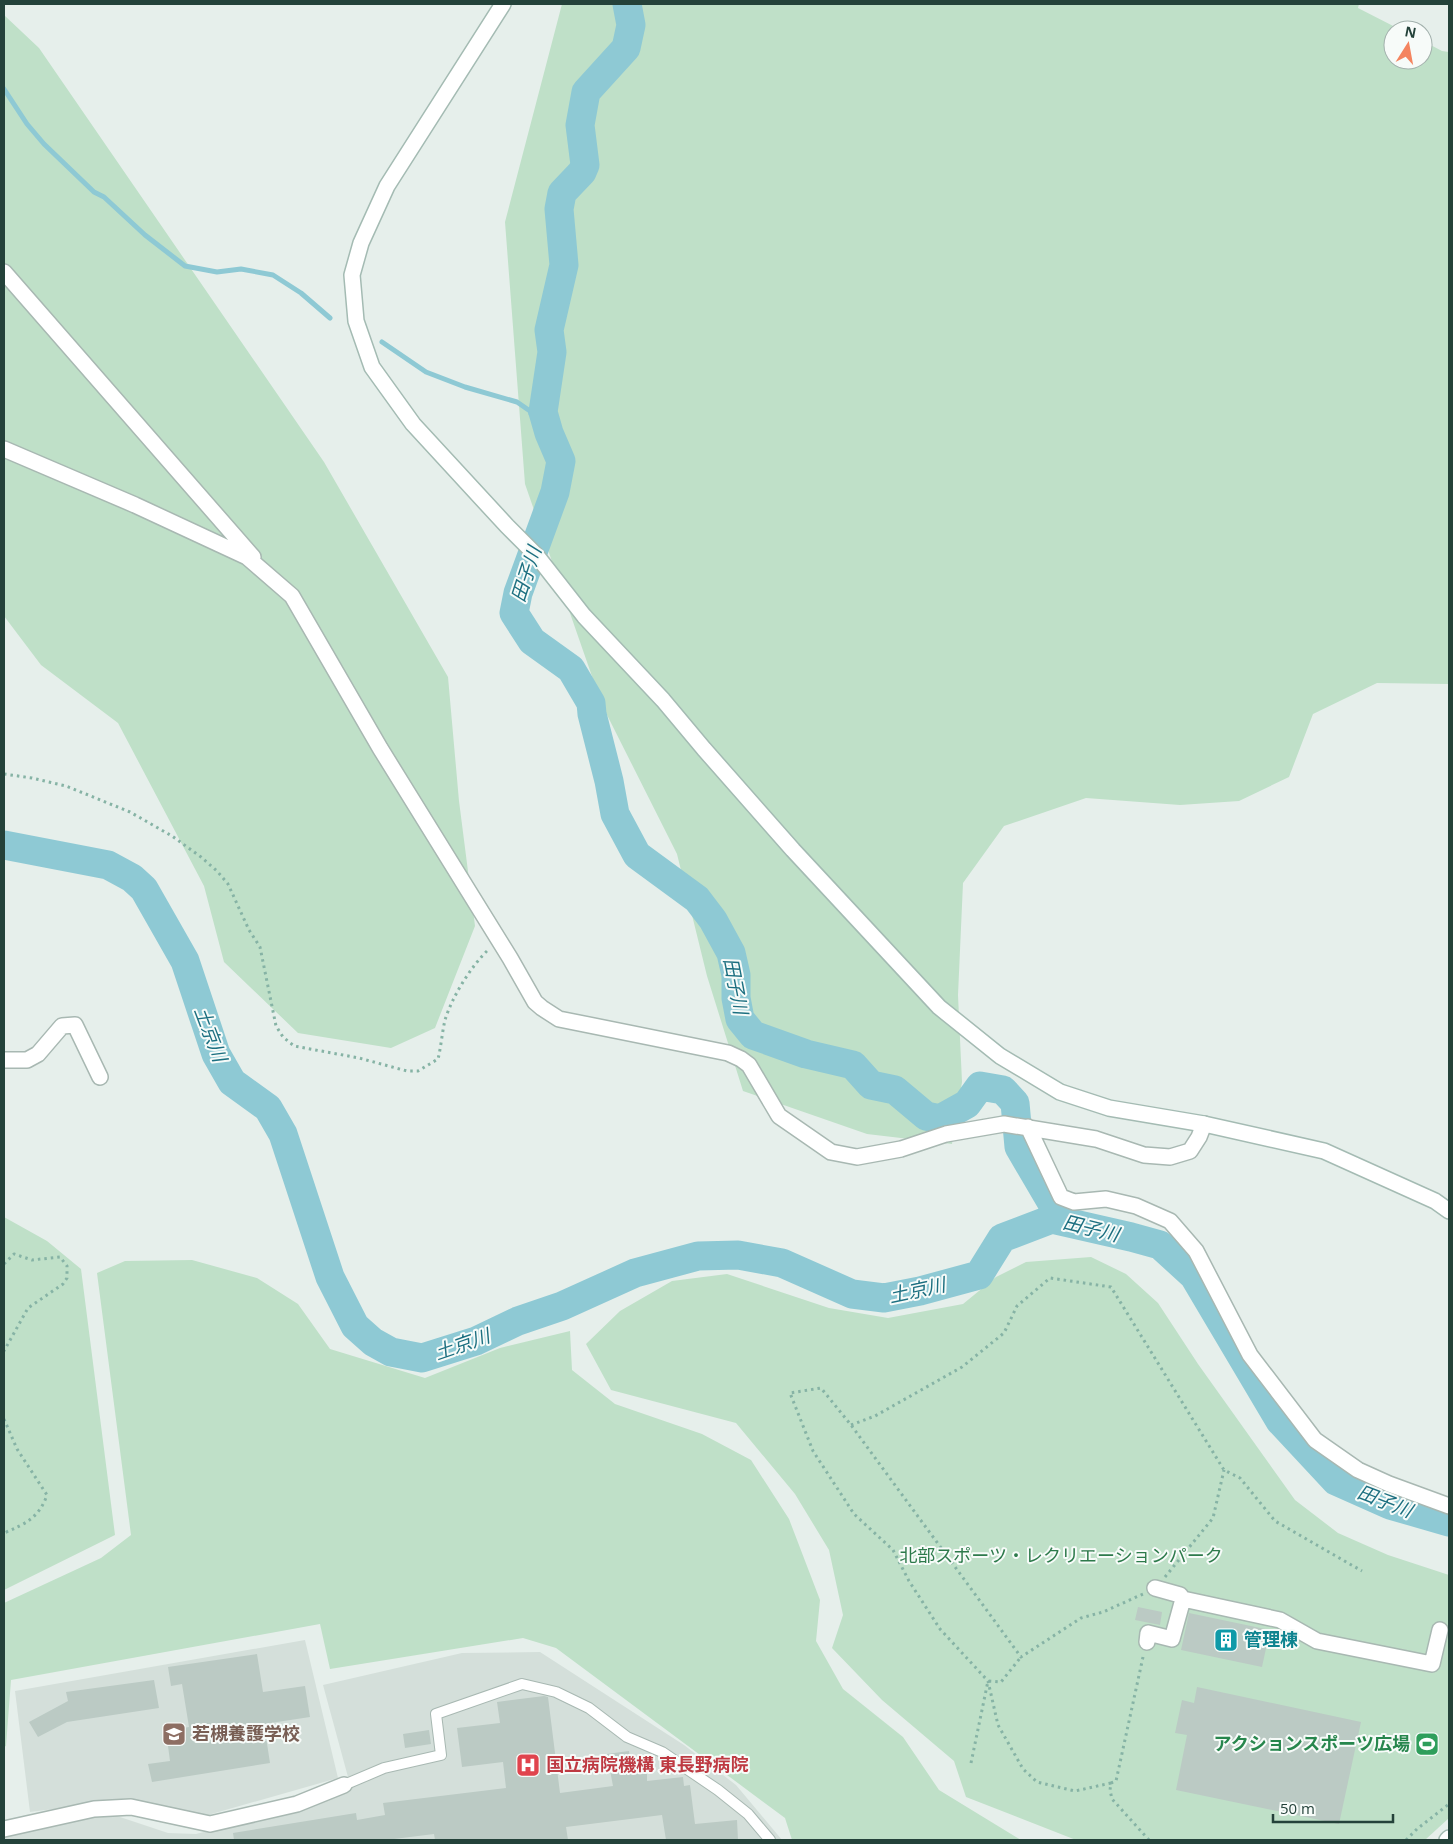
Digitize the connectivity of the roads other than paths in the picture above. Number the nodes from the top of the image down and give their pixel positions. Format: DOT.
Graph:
graph roads {
  1 [pos="503,4"];
  2 [pos="4,272"];
  3 [pos="4,449"];
  4 [pos="269,575"];
  5 [pos="4,1060"];
  6 [pos="100,1077"];
  7 [pos="1204,1124"];
  8 [pos="1025,1126"];
  9 [pos="1449,1211"];
  10 [pos="1449,1506"];
  11 [pos="1155,1588"];
  12 [pos="1182,1599"];
  13 [pos="1440,1630"];
  14 [pos="1146,1642"];
  15 [pos="344,1785"];
  16 [pos="4,1828"];
  17 [pos="770,1840"];
  1 -- 7 [label="street"];
  2 -- 4 [label="street"];
  3 -- 4 [label="street"];
  4 -- 8 [label="street"];
  5 -- 6 [label="street"];
  7 -- 8 [label="street"];
  7 -- 9 [label="street"];
  8 -- 10 [label="street"];
  11 -- 12 [label="street"];
  12 -- 13 [label="street"];
  12 -- 14 [label="street"];
  15 -- 16 [label="street"];
  15 -- 17 [label="lane"];
}
